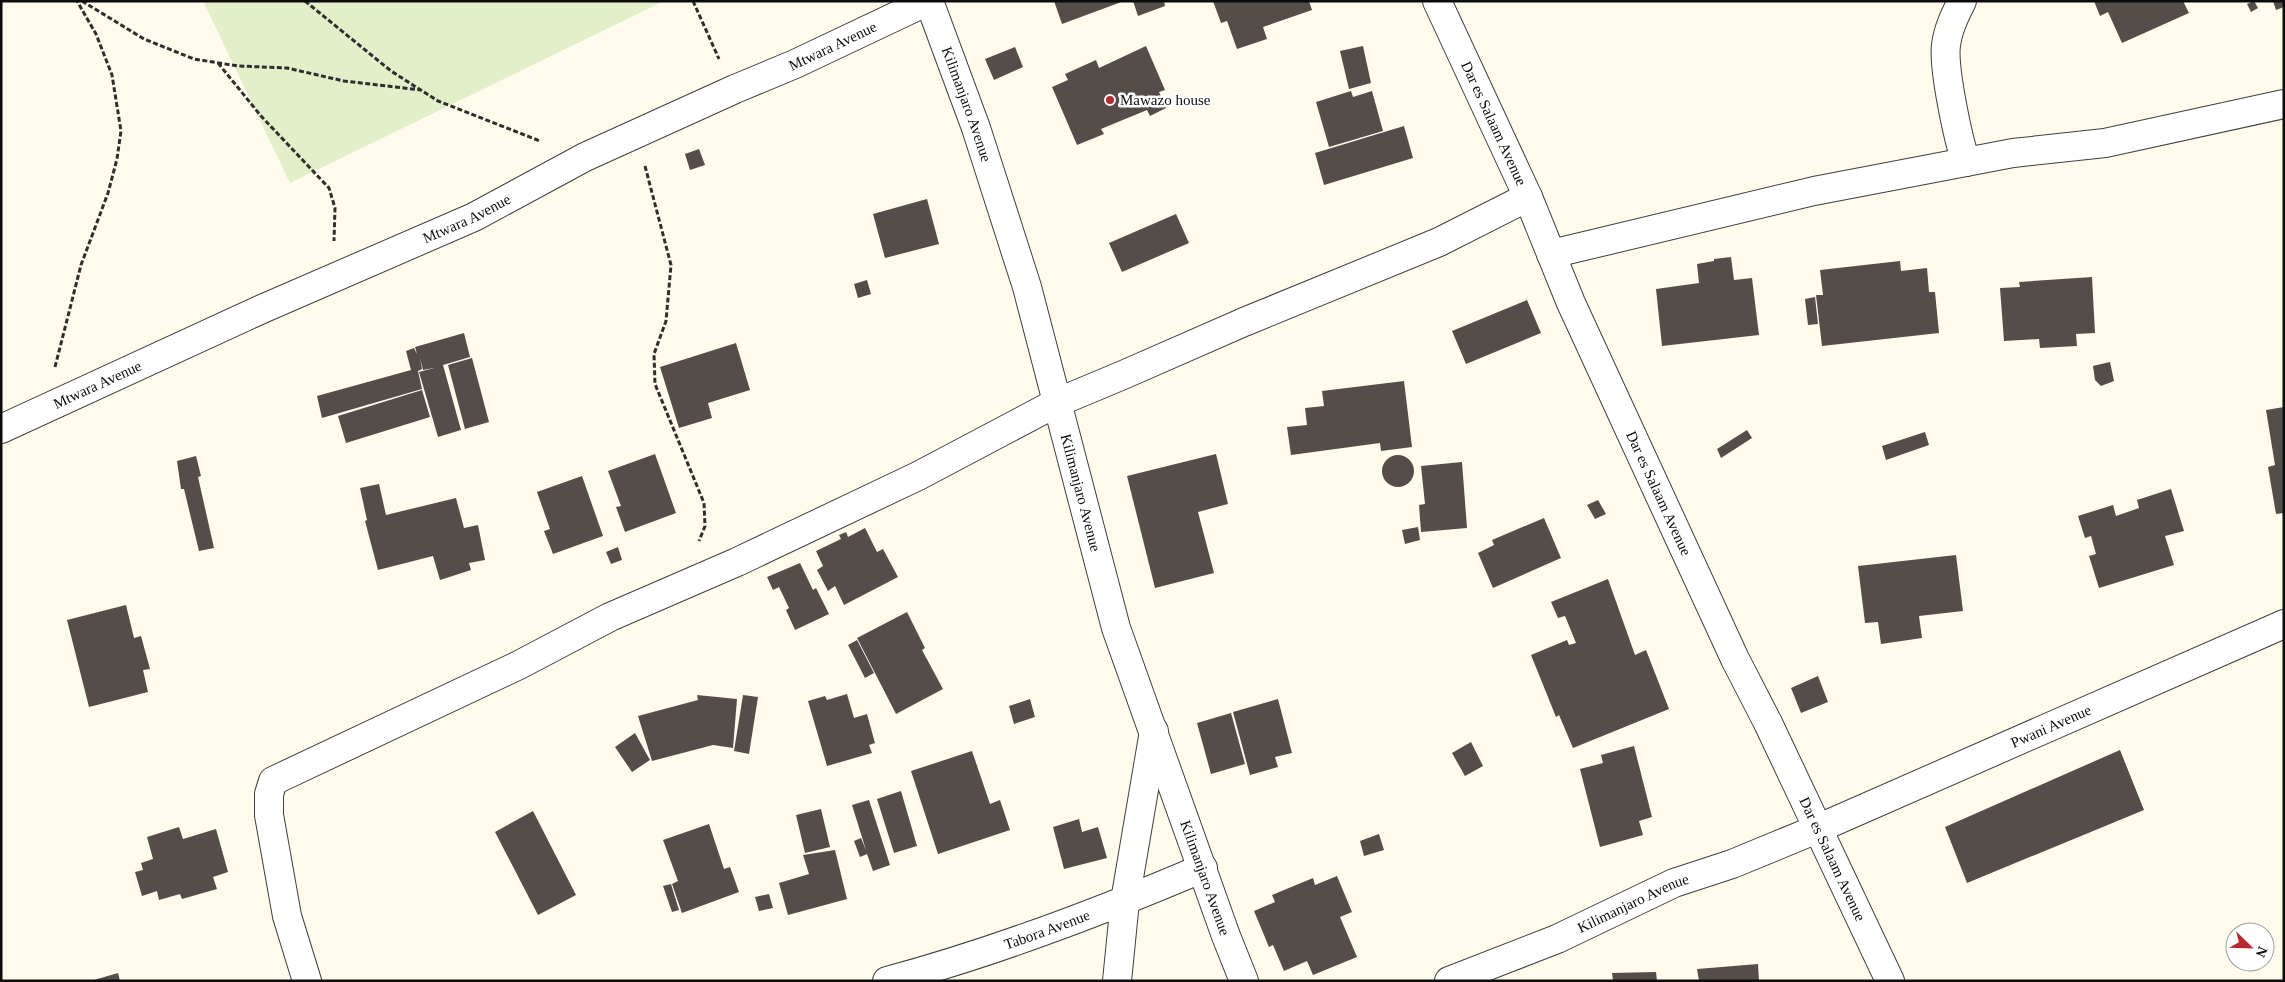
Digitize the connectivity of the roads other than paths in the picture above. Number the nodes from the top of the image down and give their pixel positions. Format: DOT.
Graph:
graph roads {
  1 [pos="929,1"];
  2 [pos="1437,1"];
  3 [pos="1962,1"];
  4 [pos="2284,104"];
  5 [pos="1966,162"];
  6 [pos="1528,197"];
  7 [pos="1551,254"];
  8 [pos="1056,403"];
  9 [pos="1,429"];
  10 [pos="2284,624"];
  11 [pos="1154,730"];
  12 [pos="1817,829"];
  13 [pos="1202,868"];
  14 [pos="1125,901"];
  15 [pos="307,981"];
  16 [pos="887,981"];
  17 [pos="1117,981"];
  18 [pos="1244,981"];
  19 [pos="1449,981"];
  20 [pos="1890,981"];
  1 -- 8 [label="street, Kilimanjaro Avenue"];
  1 -- 9 [label="street, Mtwara Avenue"];
  2 -- 6 [label="street, Dar es Salaam Avenue"];
  3 -- 5 [label="street"];
  4 -- 5 [label="street"];
  5 -- 7 [label="street"];
  6 -- 7 [label="street, Dar es Salaam Avenue"];
  6 -- 8 [label="street"];
  7 -- 12 [label="street, Dar es Salaam Avenue"];
  8 -- 11 [label="street, Kilimanjaro Avenue"];
  8 -- 15 [label="street"];
  10 -- 12 [label="street, Pwani Avenue"];
  11 -- 13 [label="street, Kilimanjaro Avenue"];
  11 -- 14 [label="street"];
  12 -- 19 [label="street, Kilimanjaro Avenue"];
  12 -- 20 [label="street, Dar es Salaam Avenue"];
  13 -- 14 [label="street, Tabora Avenue"];
  13 -- 18 [label="street, Kilimanjaro Avenue"];
  14 -- 16 [label="street, Tabora Avenue"];
  14 -- 17 [label="street"];
}
